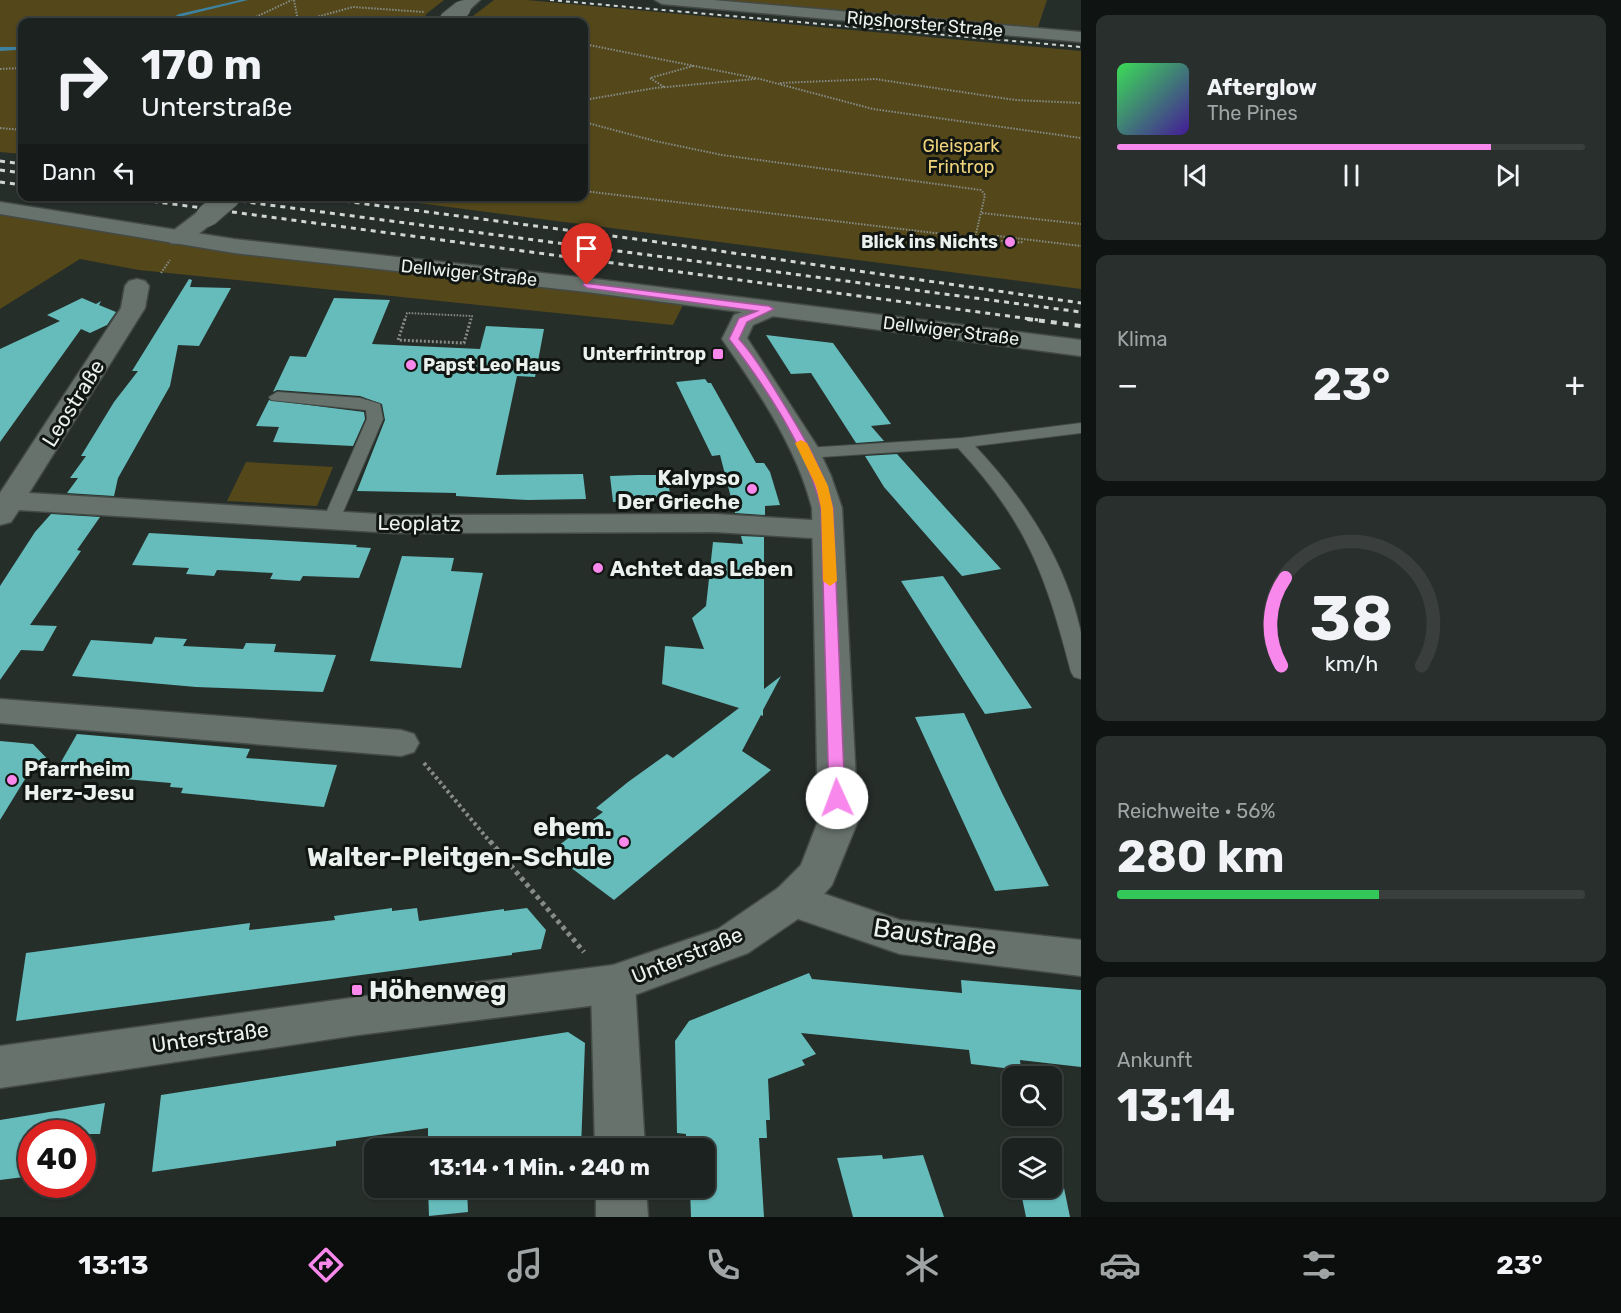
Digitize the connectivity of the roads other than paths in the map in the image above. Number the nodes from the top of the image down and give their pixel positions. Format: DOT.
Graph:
graph roads {
  1 [pos="662,0"];
  2 [pos="467,4"];
  3 [pos="451,18"];
  4 [pos="1081,38"];
  5 [pos="224,201"];
  6 [pos="0,208"];
  7 [pos="178,238"];
  8 [pos="137,286"];
  9 [pos="769,309"];
  10 [pos="1081,348"];
  11 [pos="277,398"];
  12 [pos="1081,428"];
  13 [pos="962,443"];
  14 [pos="806,453"];
  15 [pos="5,508"];
  16 [pos="332,520"];
  17 [pos="828,530"];
  18 [pos="1081,672"];
  19 [pos="0,711"];
  20 [pos="401,743"];
  21 [pos="794,900"];
  22 [pos="1081,958"];
  23 [pos="613,984"];
  24 [pos="0,1067"];
  25 [pos="620,1138"];
  26 [pos="621,1198"];
  27 [pos="622,1217"];
  1 -- 4 [label="street, Ripshorster Straße"];
  2 -- 3 [label="street, bridge"];
  5 -- 7 [label="street, bridge"];
  6 -- 7 [label="street, Dellwiger Straße"];
  7 -- 9 [label="street, Dellwiger Straße"];
  8 -- 15 [label="street, Leostraße"];
  9 -- 10 [label="street, Dellwiger Straße"];
  9 -- 14 [label="street, Unterstraße"];
  11 -- 16 [label="lane"];
  12 -- 13 [label="lane"];
  13 -- 14 [label="lane"];
  13 -- 18 [label="lane"];
  14 -- 17 [label="street, Unterstraße"];
  15 -- 16 [label="street, Leoplatz"];
  16 -- 17 [label="street, Leoplatz"];
  17 -- 21 [label="street, Unterstraße"];
  19 -- 20 [label="street"];
  21 -- 22 [label="street, Baustraße"];
  21 -- 23 [label="street, Unterstraße"];
  23 -- 24 [label="street, Unterstraße"];
  23 -- 25 [label="street"];
  26 -- 27 [label="street"];
}
